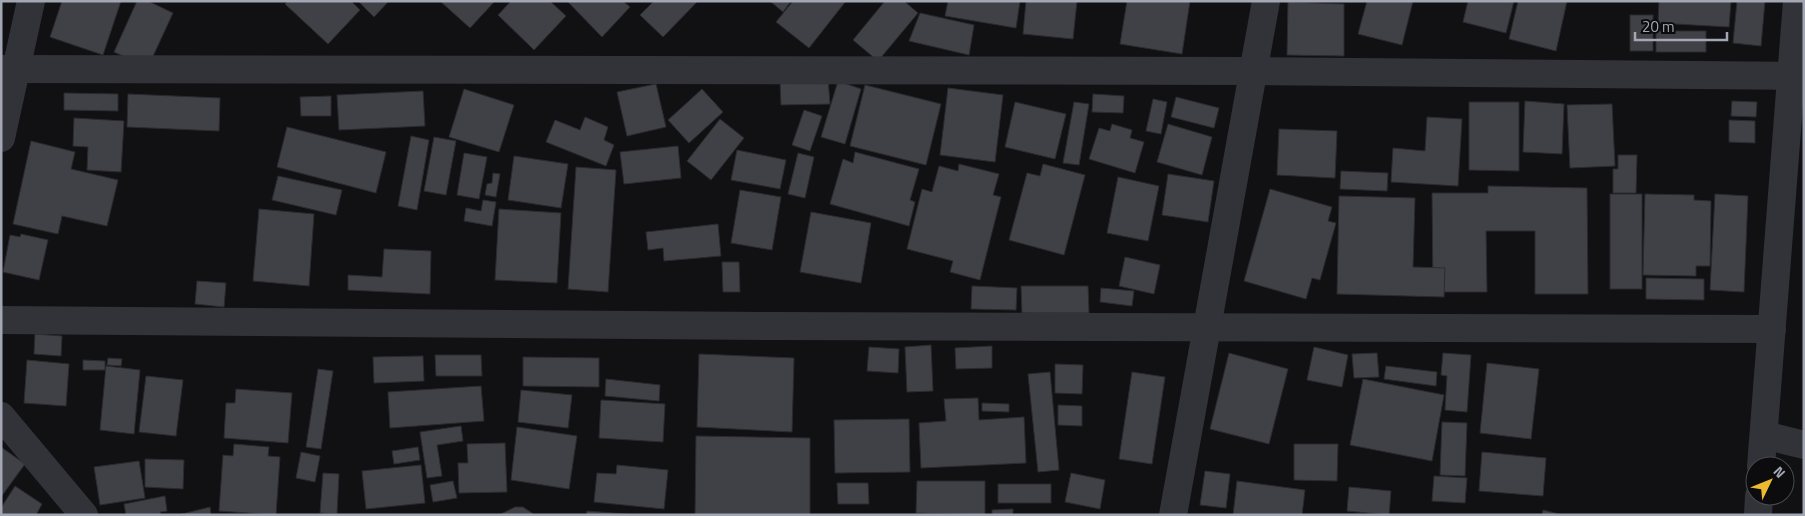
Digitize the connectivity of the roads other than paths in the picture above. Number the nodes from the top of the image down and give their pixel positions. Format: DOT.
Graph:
graph roads {
  1 [pos="31,1"];
  2 [pos="1266,1"];
  3 [pos="1797,1"];
  4 [pos="8,69"];
  5 [pos="1255,71"];
  6 [pos="1798,75"];
  7 [pos="1,138"];
  8 [pos="1,320"];
  9 [pos="1207,326"];
  10 [pos="1772,329"];
  11 [pos="1,416"];
  12 [pos="1764,435"];
  13 [pos="1804,444"];
  14 [pos="1762,456"];
  15 [pos="84,515"];
  16 [pos="1173,515"];
  1 -- 4 [label="street"];
  2 -- 5 [label="street"];
  3 -- 6 [label="street"];
  4 -- 5 [label="street"];
  4 -- 7 [label="street"];
  5 -- 6 [label="street"];
  5 -- 9 [label="street"];
  6 -- 10 [label="street"];
  8 -- 9 [label="street"];
  9 -- 10 [label="street"];
  9 -- 16 [label="street"];
  10 -- 12 [label="street"];
  11 -- 15 [label="street"];
  12 -- 13 [label="street"];
  12 -- 14 [label="street"];
}
